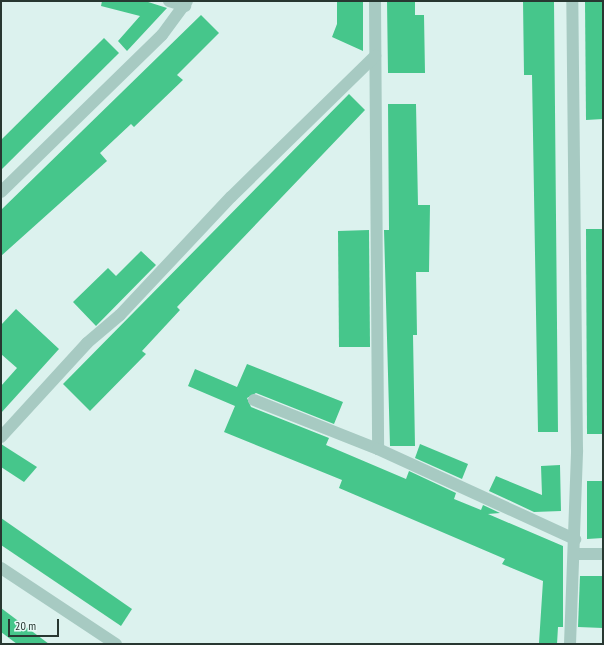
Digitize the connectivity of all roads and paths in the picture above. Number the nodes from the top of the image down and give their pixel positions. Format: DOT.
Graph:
graph roads {
  1 [pos="170,1"];
  2 [pos="375,1"];
  3 [pos="572,1"];
  4 [pos="186,3"];
  5 [pos="375,56"];
  6 [pos="1,192"];
  7 [pos="254,400"];
  8 [pos="1,437"];
  9 [pos="378,449"];
  10 [pos="575,539"];
  11 [pos="574,554"];
  12 [pos="603,554"];
  13 [pos="1,568"];
  14 [pos="116,644"];
  15 [pos="570,644"];
  1 -- 4 [label="street"];
  2 -- 5 [label="street"];
  3 -- 10 [label="street"];
  4 -- 6 [label="street"];
  5 -- 8 [label="street"];
  5 -- 9 [label="street"];
  7 -- 9 [label="street"];
  9 -- 10 [label="street"];
  10 -- 11 [label="street"];
  11 -- 12 [label="street"];
  11 -- 15 [label="street"];
  13 -- 14 [label="street"];
}
